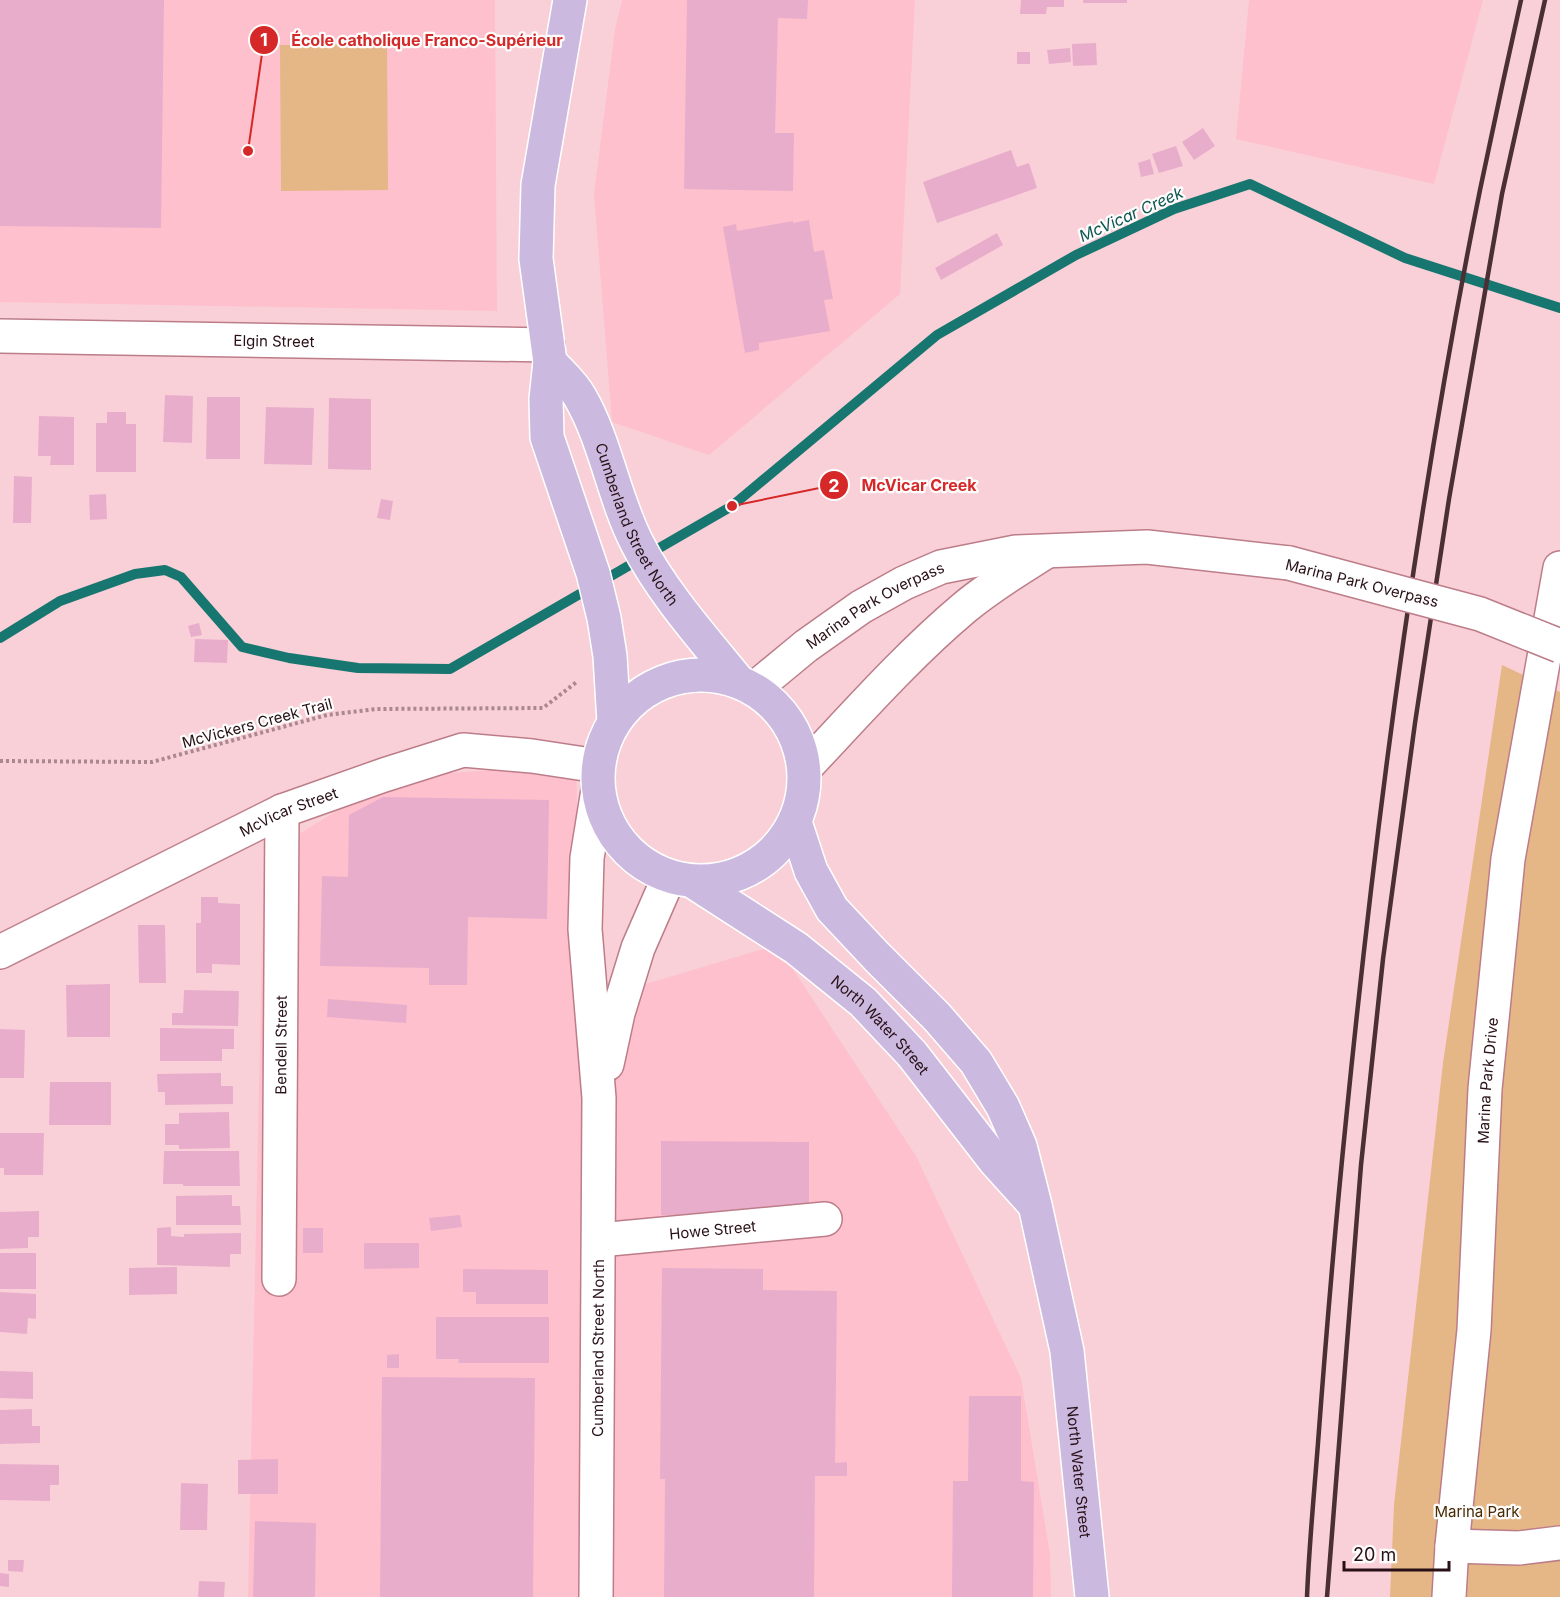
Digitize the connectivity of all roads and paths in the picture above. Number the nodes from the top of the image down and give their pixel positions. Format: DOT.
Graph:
graph roads {
  1 [pos="570,0"];
  2 [pos="0,336"];
  3 [pos="549,353"];
  4 [pos="1048,550"];
  5 [pos="1560,568"];
  6 [pos="1560,646"];
  7 [pos="610,657"];
  8 [pos="746,684"];
  9 [pos="614,722"];
  10 [pos="0,761"];
  11 [pos="805,768"];
  12 [pos="598,778"];
  13 [pos="282,812"];
  14 [pos="795,822"];
  15 [pos="681,879"];
  16 [pos="0,952"];
  17 [pos="599,1098"];
  18 [pos="1035,1205"];
  19 [pos="825,1219"];
  20 [pos="599,1240"];
  21 [pos="279,1279"];
  22 [pos="1560,1543"];
  23 [pos="1452,1546"];
  24 [pos="596,1597"];
  25 [pos="1092,1597"];
  26 [pos="1449,1597"];
  1 -- 3 [label="main road"];
  2 -- 3 [label="street, Elgin Street"];
  3 -- 7 [label="main road"];
  3 -- 8 [label="main road, Cumberland Street North"];
  4 -- 6 [label="street, Marina Park Overpass, bridge"];
  4 -- 8 [label="street, Marina Park Overpass"];
  4 -- 11 [label="street"];
  5 -- 23 [label="street, Marina Park Drive"];
  7 -- 9 [label="main road"];
  7 -- 10 [label="path, McVickers Creek Trail"];
  8 -- 9 [label="main road"];
  8 -- 11 [label="main road"];
  9 -- 12 [label="main road"];
  11 -- 14 [label="main road"];
  12 -- 13 [label="street, McVicar Street"];
  12 -- 15 [label="main road"];
  12 -- 17 [label="street, Cumberland Street North"];
  13 -- 16 [label="street, McVicar Street"];
  13 -- 21 [label="street, Bendell Street"];
  14 -- 15 [label="main road"];
  14 -- 18 [label="main road, North Water Street"];
  15 -- 17 [label="street, Cumberland Street North"];
  15 -- 18 [label="main road, North Water Street"];
  17 -- 20 [label="street, Cumberland Street North"];
  18 -- 25 [label="main road, North Water Street"];
  19 -- 20 [label="street, Howe Street"];
  20 -- 24 [label="street, Cumberland Street North"];
  22 -- 23 [label="street"];
  23 -- 26 [label="street, Marina Park Drive"];
}
